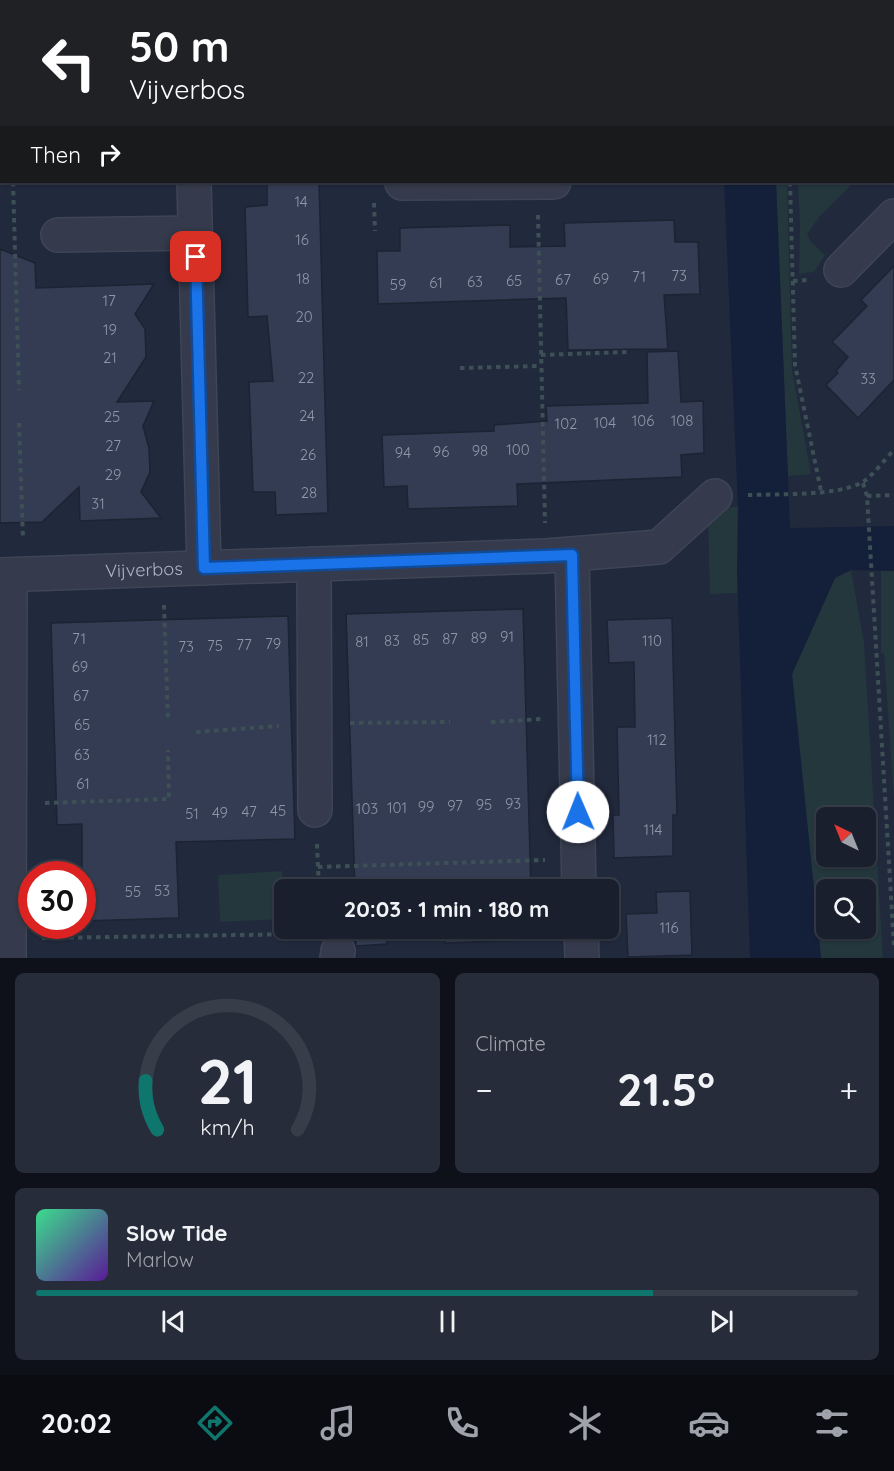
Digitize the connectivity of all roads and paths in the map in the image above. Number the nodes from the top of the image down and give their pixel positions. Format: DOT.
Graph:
graph roads {
  1 [pos="13,183"];
  2 [pos="194,183"];
  3 [pos="537,183"];
  4 [pos="790,183"];
  5 [pos="894,216"];
  6 [pos="195,233"];
  7 [pos="58,235"];
  8 [pos="841,270"];
  9 [pos="627,352"];
  10 [pos="541,355"];
  11 [pos="542,366"];
  12 [pos="460,368"];
  13 [pos="19,390"];
  14 [pos="19,423"];
  15 [pos="894,450"];
  16 [pos="862,483"];
  17 [pos="821,491"];
  18 [pos="894,495"];
  19 [pos="715,496"];
  20 [pos="867,496"];
  21 [pos="559,556"];
  22 [pos="314,564"];
  23 [pos="204,568"];
  24 [pos="163,570"];
  25 [pos="11,575"];
  26 [pos="576,717"];
  27 [pos="168,721"];
  28 [pos="491,722"];
  29 [pos="168,750"];
  30 [pos="8,804"];
  31 [pos="315,810"];
  32 [pos="318,867"];
  33 [pos="579,874"];
  34 [pos="318,879"];
  35 [pos="274,936"];
  36 [pos="581,939"];
  37 [pos="894,946"];
  38 [pos="9,949"];
  39 [pos="582,958"];
  1 -- 13 [label="path"];
  2 -- 6 [label="street"];
  3 -- 10 [label="path"];
  4 -- 17 [label="path"];
  5 -- 8 [label="street"];
  6 -- 7 [label="street"];
  6 -- 23 [label="street"];
  9 -- 10 [label="path"];
  10 -- 11 [label="path"];
  11 -- 12 [label="path"];
  11 -- 21 [label="path"];
  14 -- 25 [label="path"];
  15 -- 16 [label="path"];
  16 -- 17 [label="path"];
  16 -- 20 [label="path"];
  17 -- 19 [label="path"];
  18 -- 20 [label="path"];
  19 -- 21 [label="street, Vijverbos"];
  20 -- 37 [label="path"];
  21 -- 22 [label="street, Vijverbos"];
  21 -- 26 [label="street"];
  22 -- 23 [label="street, Vijverbos"];
  22 -- 31 [label="street"];
  23 -- 24 [label="street, Vijverbos"];
  24 -- 25 [label="street, Vijverbos"];
  24 -- 27 [label="path"];
  25 -- 30 [label="street"];
  26 -- 28 [label="path"];
  26 -- 33 [label="street"];
  29 -- 30 [label="path"];
  30 -- 38 [label="street"];
  31 -- 32 [label="path"];
  32 -- 33 [label="path"];
  32 -- 34 [label="path"];
  35 -- 38 [label="path"];
  36 -- 39 [label="street"];
}
